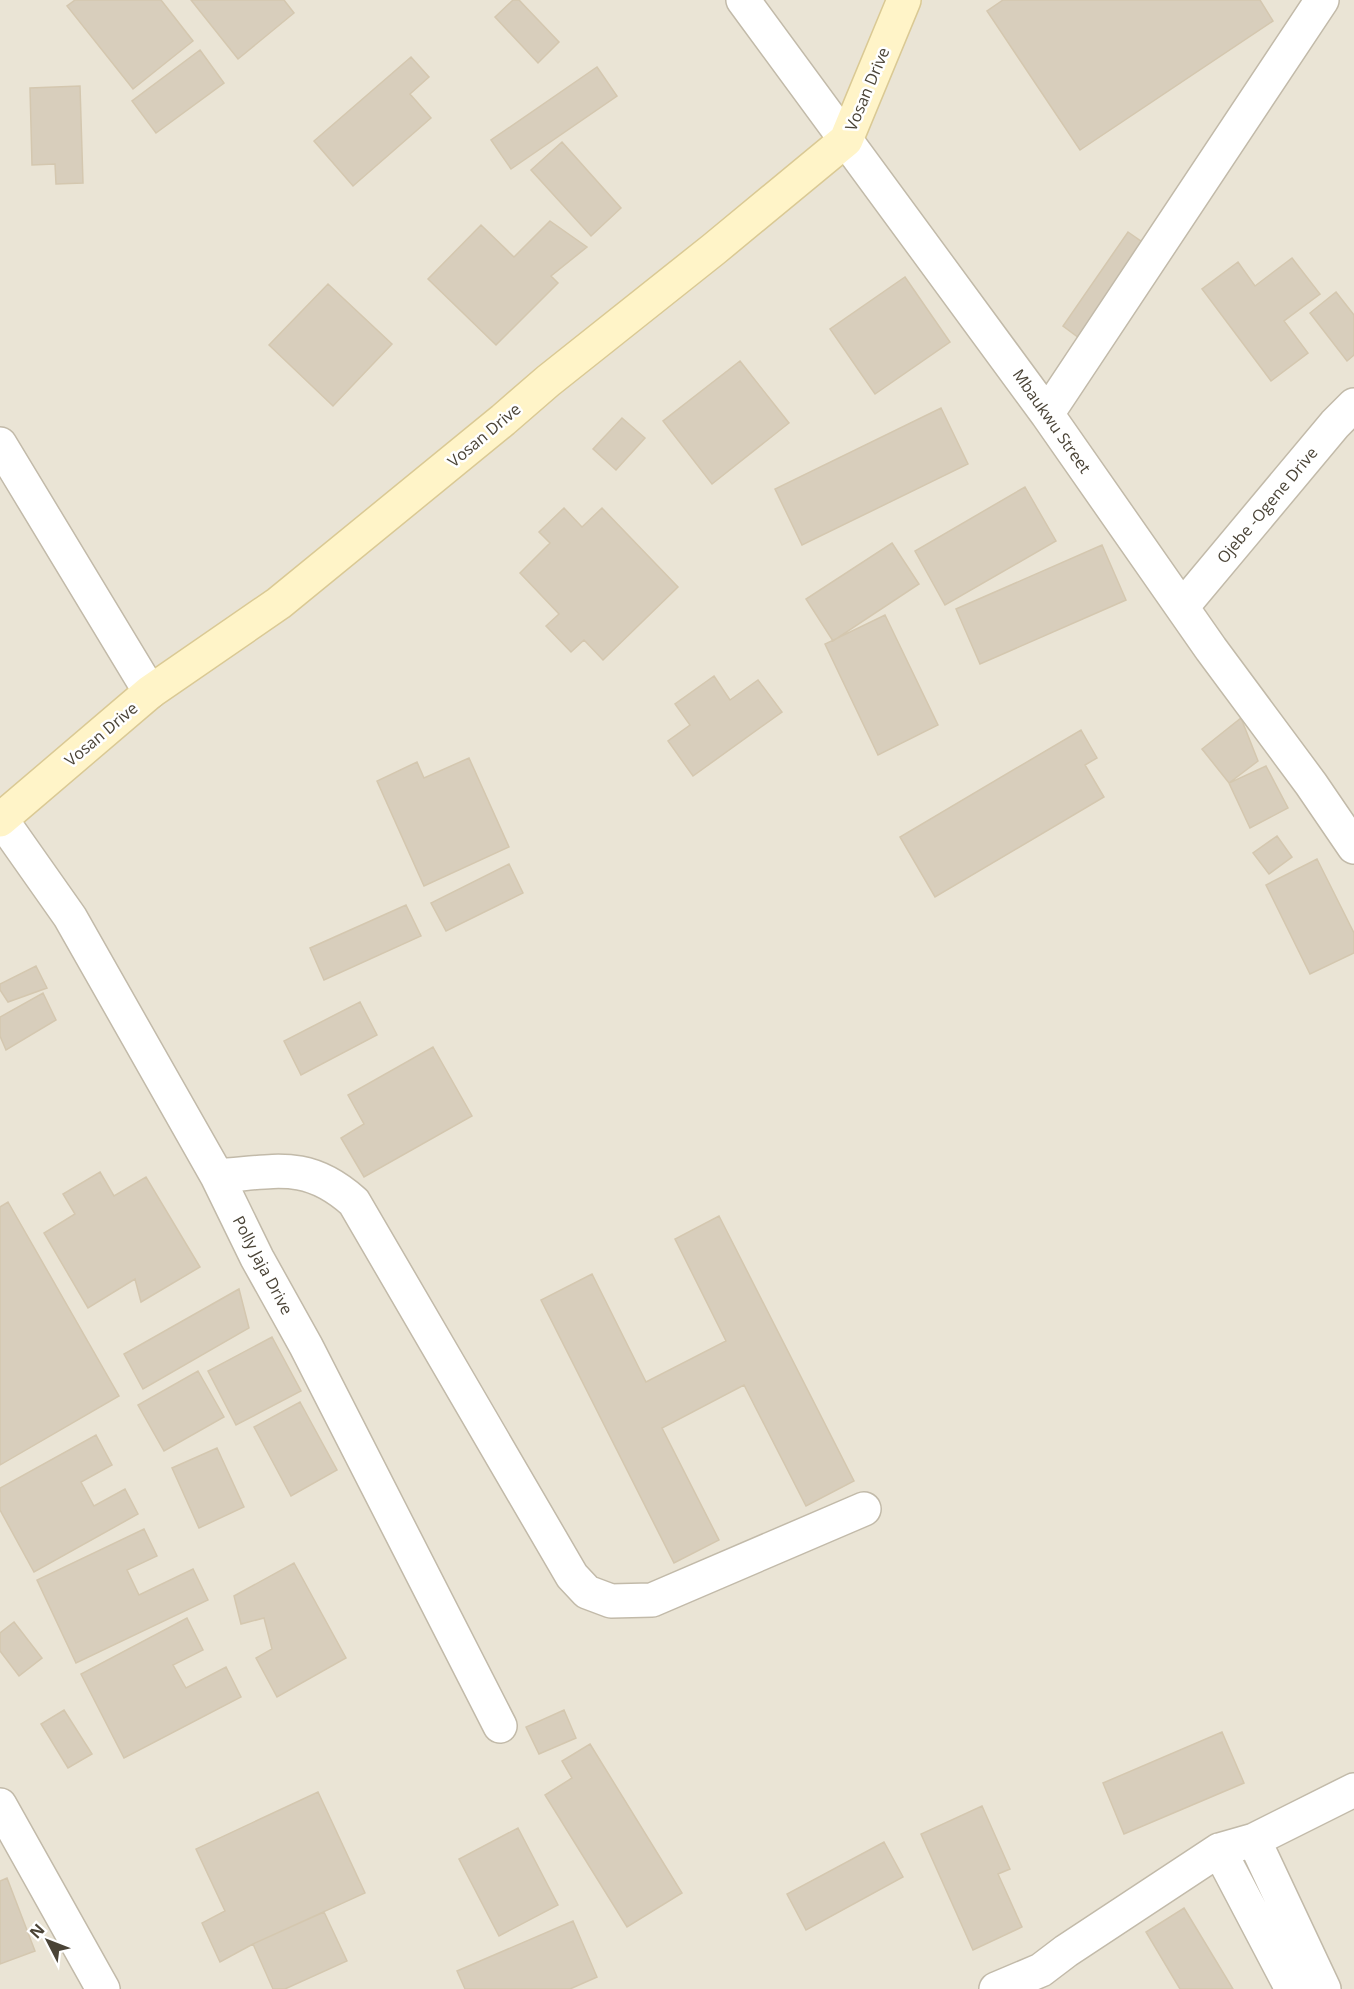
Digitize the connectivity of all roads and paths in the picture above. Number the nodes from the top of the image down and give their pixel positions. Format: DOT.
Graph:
graph roads {
  1 [pos="742,0"];
  2 [pos="904,0"];
  3 [pos="1322,0"];
  4 [pos="846,140"];
  5 [pos="1354,405"];
  6 [pos="1047,414"];
  7 [pos="0,444"];
  8 [pos="1183,606"];
  9 [pos="150,692"];
  10 [pos="1,819"];
  11 [pos="1354,847"];
  12 [pos="217,1176"];
  13 [pos="864,1509"];
  14 [pos="500,1726"];
  15 [pos="1354,1790"];
  16 [pos="0,1805"];
  17 [pos="1254,1840"];
  18 [pos="1219,1850"];
  19 [pos="103,1989"];
  20 [pos="996,1989"];
  21 [pos="1292,1989"];
  22 [pos="1324,1989"];
  1 -- 4 [label="street, Mbaukwu Street"];
  2 -- 4 [label="street, Vosan Drive"];
  3 -- 6 [label="street"];
  4 -- 6 [label="street, Mbaukwu Street"];
  4 -- 9 [label="street, Vosan Drive"];
  5 -- 8 [label="street, Ojebe -Ogene Drive"];
  6 -- 8 [label="street, Mbaukwu Street"];
  7 -- 9 [label="street"];
  8 -- 11 [label="street, Mbaukwu Street"];
  9 -- 10 [label="street, Vosan Drive"];
  10 -- 12 [label="street, Polly Jaja Drive"];
  12 -- 13 [label="street"];
  12 -- 14 [label="street, Polly Jaja Drive"];
  15 -- 17 [label="street"];
  16 -- 19 [label="street"];
  17 -- 18 [label="street"];
  17 -- 22 [label="street"];
  18 -- 20 [label="street"];
  18 -- 21 [label="street"];
}
